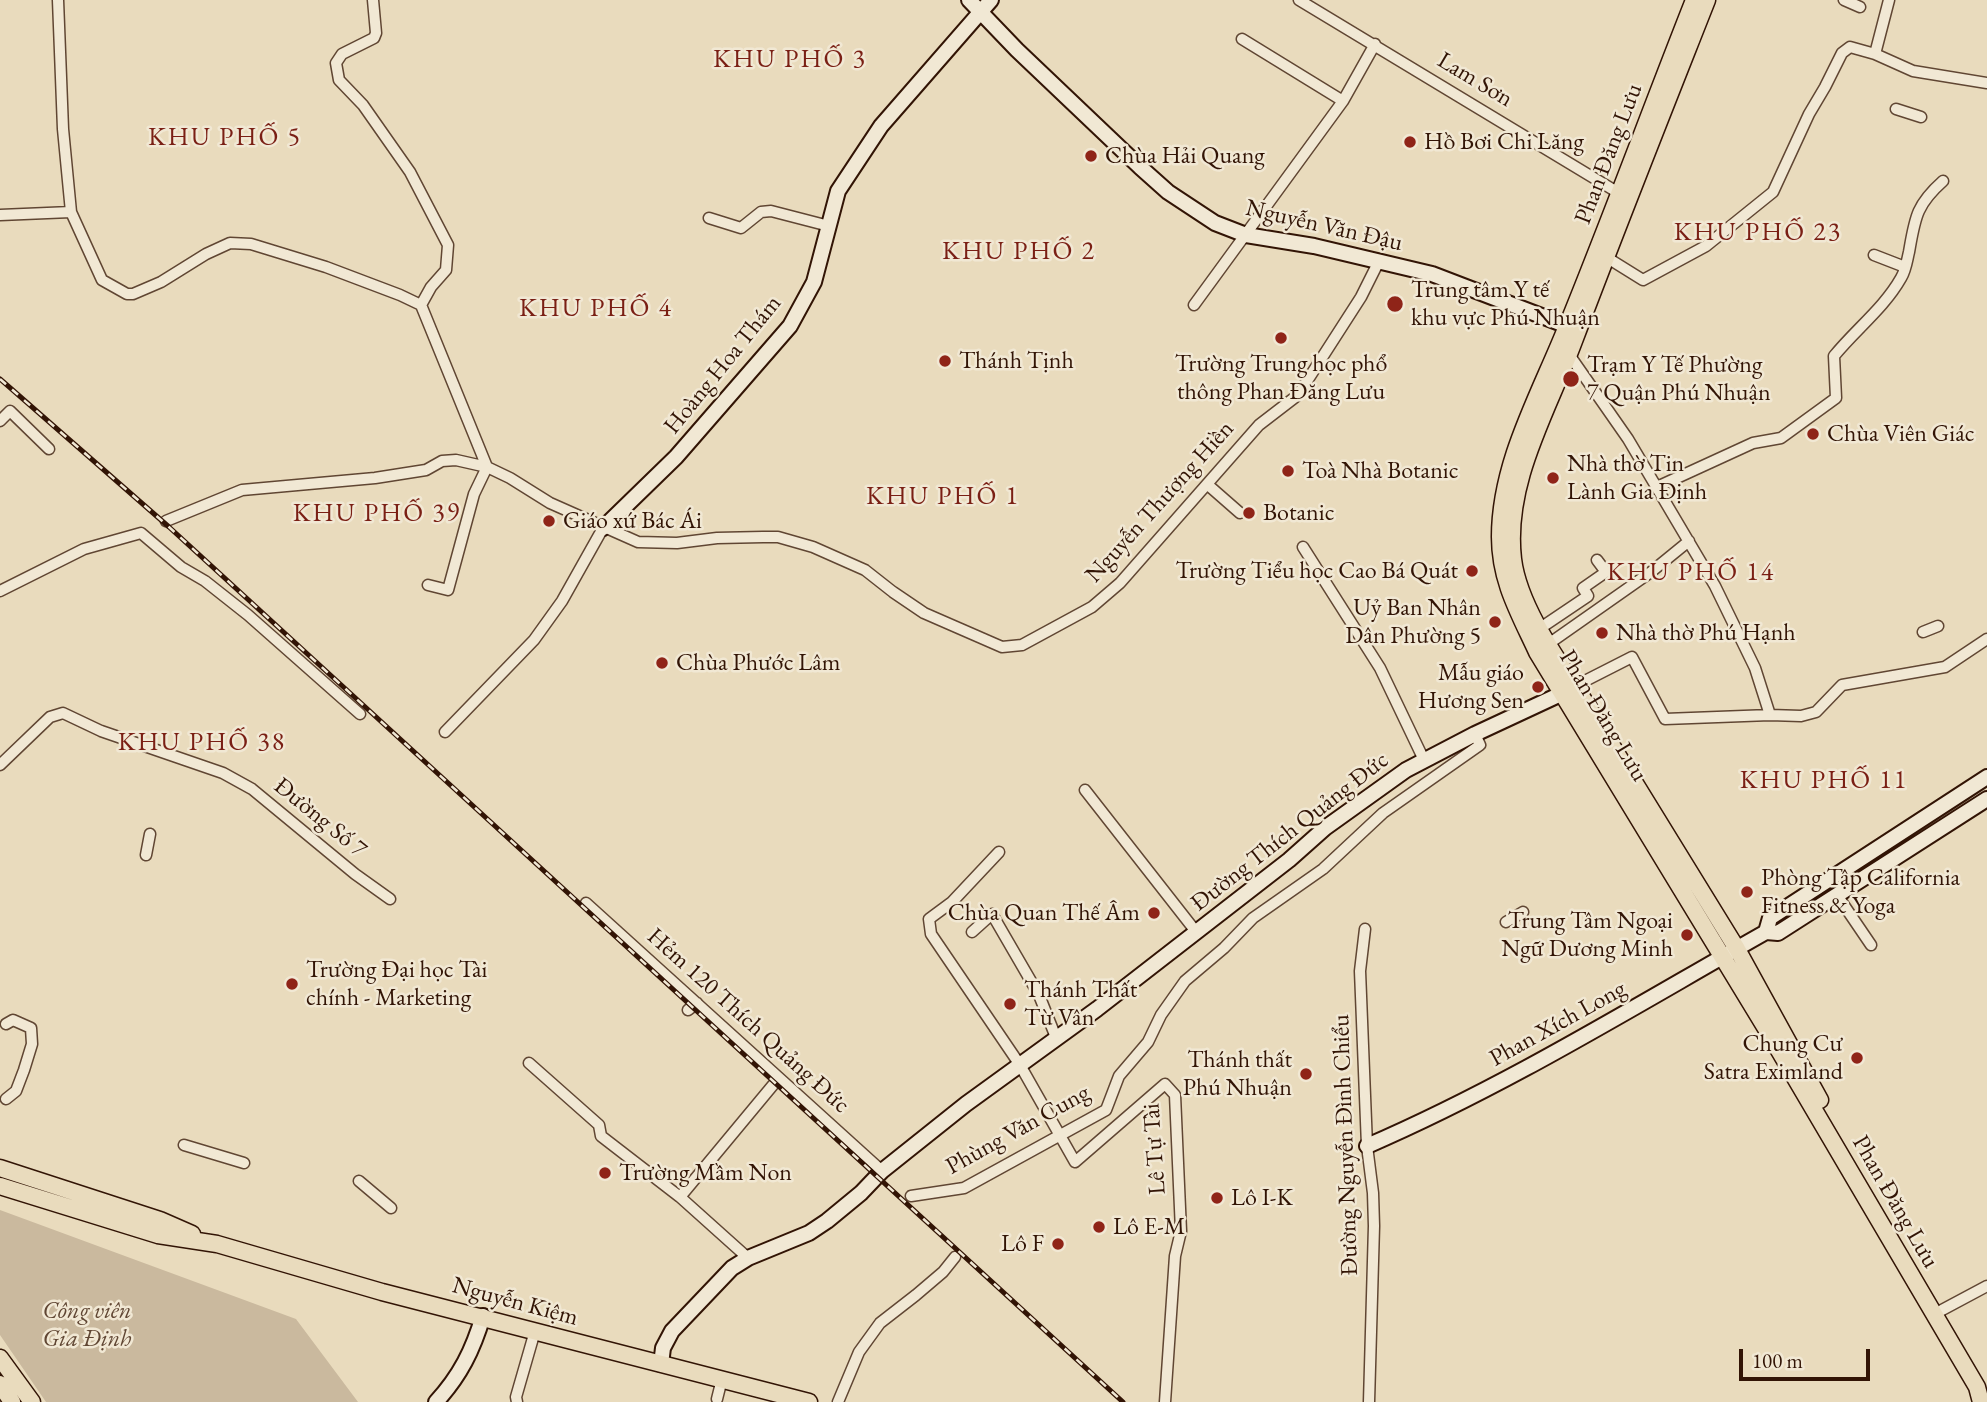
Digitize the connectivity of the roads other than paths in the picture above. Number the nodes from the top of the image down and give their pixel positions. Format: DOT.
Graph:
graph roads {
  1 [pos="58,0"];
  2 [pos="373,0"];
  3 [pos="969,0"];
  4 [pos="991,0"];
  5 [pos="1298,0"];
  6 [pos="1694,0"];
  7 [pos="1707,0"];
  8 [pos="1844,0"];
  9 [pos="1889,0"];
  10 [pos="1860,6"];
  11 [pos="979,13"];
  12 [pos="1242,39"];
  13 [pos="1375,44"];
  14 [pos="1875,54"];
  15 [pos="1987,83"];
  16 [pos="1343,101"];
  17 [pos="1896,109"];
  18 [pos="1921,117"];
  19 [pos="1943,181"];
  20 [pos="1624,195"];
  21 [pos="71,212"];
  22 [pos="0,215"];
  23 [pos="709,218"];
  24 [pos="829,226"];
  25 [pos="1246,235"];
  26 [pos="1874,256"];
  27 [pos="1606,257"];
  28 [pos="1379,261"];
  29 [pos="1905,267"];
  30 [pos="421,305"];
  31 [pos="1194,305"];
  32 [pos="1573,328"];
  33 [pos="1564,351"];
  34 [pos="0,421"];
  35 [pos="49,449"];
  36 [pos="487,467"];
  37 [pos="1208,485"];
  38 [pos="1657,487"];
  39 [pos="1240,513"];
  40 [pos="166,520"];
  41 [pos="603,528"];
  42 [pos="1689,541"];
  43 [pos="1303,547"];
  44 [pos="1597,560"];
  45 [pos="428,585"];
  46 [pos="0,591"];
  47 [pos="1938,626"];
  48 [pos="1539,629"];
  49 [pos="1923,632"];
  50 [pos="1987,639"];
  51 [pos="1547,645"];
  52 [pos="1569,689"];
  53 [pos="360,714"];
  54 [pos="1770,715"];
  55 [pos="445,732"];
  56 [pos="1475,734"];
  57 [pos="1439,752"];
  58 [pos="1424,760"];
  59 [pos="0,765"];
  60 [pos="1447,767"];
  61 [pos="1410,768"];
  62 [pos="1987,777"];
  63 [pos="1972,785"];
  64 [pos="1419,786"];
  65 [pos="1085,790"];
  66 [pos="1984,801"];
  67 [pos="150,834"];
  68 [pos="999,852"];
  69 [pos="146,855"];
  70 [pos="1837,895"];
  71 [pos="390,899"];
  72 [pos="586,904"];
  73 [pos="1523,912"];
  74 [pos="1506,922"];
  75 [pos="1365,929"];
  76 [pos="972,932"];
  77 [pos="1766,932"];
  78 [pos="1196,933"];
  79 [pos="1871,945"];
  80 [pos="1730,953"];
  81 [pos="697,1003"];
  82 [pos="688,1010"];
  83 [pos="3,1026"];
  84 [pos="1057,1040"];
  85 [pos="529,1063"];
  86 [pos="1020,1065"];
  87 [pos="773,1086"];
  88 [pos="6,1099"];
  89 [pos="1059,1136"];
  90 [pos="184,1145"];
  91 [pos="1367,1146"];
  92 [pos="244,1163"];
  93 [pos="0,1168"];
  94 [pos="883,1171"];
  95 [pos="0,1175"];
  96 [pos="359,1181"];
  97 [pos="0,1186"];
  98 [pos="911,1196"];
  99 [pos="680,1197"];
  100 [pos="391,1209"];
  101 [pos="210,1242"];
  102 [pos="956,1257"];
  103 [pos="748,1258"];
  104 [pos="1987,1286"];
  105 [pos="1942,1310"];
  106 [pos="483,1316"];
  107 [pos="535,1331"];
  108 [pos="0,1358"];
  109 [pos="661,1364"];
  110 [pos="722,1379"];
  111 [pos="1987,1382"];
  112 [pos="0,1384"];
  113 [pos="755,1395"];
  114 [pos="717,1399"];
  115 [pos="1980,1401"];
  116 [pos="12,1402"];
  117 [pos="32,1402"];
  118 [pos="436,1402"];
  119 [pos="517,1402"];
  120 [pos="809,1402"];
  121 [pos="838,1402"];
  122 [pos="1165,1402"];
  123 [pos="1369,1402"];
  1 -- 21 [label="street"];
  2 -- 30 [label="street"];
  3 -- 11 [label="street, Nguyễn Văn Đậu"];
  4 -- 11 [label="street, Hoàng Hoa Thám"];
  5 -- 13 [label="street, Lam Sơn"];
  6 -- 20 [label="main road, Phan Đăng Lưu"];
  7 -- 20 [label="main road, Phan Đăng Lưu"];
  8 -- 10 [label="street"];
  9 -- 14 [label="street"];
  11 -- 24 [label="street, Hoàng Hoa Thám"];
  11 -- 25 [label="street, Nguyễn Văn Đậu"];
  12 -- 16 [label="street"];
  13 -- 16 [label="street"];
  13 -- 20 [label="street, Lam Sơn"];
  14 -- 15 [label="street"];
  14 -- 27 [label="street"];
  16 -- 25 [label="street"];
  17 -- 18 [label="street"];
  19 -- 29 [label="street"];
  20 -- 27 [label="main road, Phan Đăng Lưu"];
  20 -- 32 [label="main road, Phan Đăng Lưu"];
  21 -- 22 [label="street"];
  21 -- 30 [label="street"];
  23 -- 24 [label="street"];
  24 -- 41 [label="street, Hoàng Hoa Thám"];
  25 -- 28 [label="street, Nguyễn Văn Đậu"];
  25 -- 31 [label="street"];
  26 -- 29 [label="street"];
  27 -- 32 [label="main road, Phan Đăng Lưu"];
  28 -- 32 [label="street, Nguyễn Văn Đậu"];
  28 -- 37 [label="street, Nguyễn Thượng Hiền"];
  29 -- 38 [label="street"];
  30 -- 36 [label="street"];
  32 -- 33 [label="main road, Phan Đăng Lưu"];
  33 -- 38 [label="street"];
  33 -- 48 [label="main road, Phan Đăng Lưu"];
  33 -- 52 [label="main road, Phan Đăng Lưu"];
  34 -- 35 [label="street"];
  36 -- 40 [label="street, Nguyễn Thượng Hiền"];
  36 -- 41 [label="street, Nguyễn Thượng Hiền"];
  36 -- 45 [label="street"];
  37 -- 39 [label="street"];
  37 -- 41 [label="street, Nguyễn Thượng Hiền"];
  38 -- 42 [label="street"];
  41 -- 55 [label="street, Hoàng Hoa Thám"];
  42 -- 51 [label="street"];
  42 -- 54 [label="street"];
  43 -- 58 [label="street"];
  44 -- 48 [label="street"];
  46 -- 53 [label="street"];
  47 -- 49 [label="street"];
  48 -- 51 [label="main road, Phan Đăng Lưu"];
  50 -- 54 [label="street"];
  51 -- 52 [label="main road, Phan Đăng Lưu"];
  52 -- 54 [label="street"];
  52 -- 56 [label="street, Đường Thích Quảng Đức"];
  52 -- 80 [label="main road, Phan Đăng Lưu"];
  56 -- 57 [label="street, Đường Thích Quảng Đức"];
  56 -- 60 [label="street, Phùng Văn Cung"];
  57 -- 58 [label="street, Đường Thích Quảng Đức"];
  57 -- 60 [label="street"];
  58 -- 61 [label="street, Đường Thích Quảng Đức"];
  59 -- 71 [label="street, Đường Số 7"];
  60 -- 64 [label="street, Phùng Văn Cung"];
  61 -- 64 [label="street"];
  61 -- 78 [label="street, Đường Thích Quảng Đức"];
  62 -- 63 [label="street, Phan Xích Long"];
  63 -- 66 [label="street"];
  63 -- 77 [label="street, Phan Xích Long"];
  64 -- 89 [label="street, Phùng Văn Cung"];
  65 -- 78 [label="street"];
  66 -- 70 [label="street, Phan Xích Long"];
  67 -- 69 [label="street"];
  68 -- 86 [label="street, Lê Tự Tài"];
  70 -- 77 [label="street, Phan Xích Long"];
  70 -- 79 [label="street"];
  72 -- 81 [label="street, Hẻm 120 Thích Quảng Đức"];
  73 -- 74 [label="street"];
  75 -- 91 [label="street, Đường Nguyễn Đình Chiểu"];
  76 -- 84 [label="street"];
  77 -- 80 [label="street, Phan Xích Long"];
  78 -- 84 [label="street, Đường Thích Quảng Đức"];
  80 -- 91 [label="street, Phan Xích Long"];
  80 -- 105 [label="main road, Phan Đăng Lưu"];
  80 -- 115 [label="main road, Phan Đăng Lưu"];
  81 -- 82 [label="street"];
  81 -- 94 [label="street, Hẻm 120 Thích Quảng Đức"];
  83 -- 88 [label="street"];
  84 -- 86 [label="street, Đường Thích Quảng Đức"];
  85 -- 99 [label="street"];
  86 -- 89 [label="street, Lê Tự Tài"];
  86 -- 94 [label="street, Đường Thích Quảng Đức"];
  87 -- 99 [label="street"];
  89 -- 98 [label="street, Phùng Văn Cung"];
  89 -- 122 [label="street, Lê Tự Tài"];
  90 -- 92 [label="street"];
  91 -- 123 [label="street, Đường Nguyễn Đình Chiểu"];
  93 -- 101 [label="main road, Nguyễn Kiệm"];
  94 -- 103 [label="street"];
  95 -- 101 [label="main road"];
  96 -- 100 [label="street"];
  97 -- 101 [label="main road, Nguyễn Kiệm"];
  99 -- 103 [label="street"];
  101 -- 106 [label="main road, Nguyễn Kiệm"];
  102 -- 121 [label="street"];
  103 -- 109 [label="street"];
  104 -- 105 [label="street"];
  105 -- 111 [label="main road, Phan Đăng Lưu"];
  106 -- 107 [label="main road, Nguyễn Kiệm"];
  106 -- 118 [label="street"];
  107 -- 109 [label="main road, Nguyễn Kiệm"];
  107 -- 119 [label="street"];
  108 -- 117 [label="main road"];
  109 -- 110 [label="main road, Nguyễn Kiệm"];
  110 -- 113 [label="main road, Nguyễn Kiệm"];
  110 -- 114 [label="street"];
  112 -- 116 [label="main road"];
  113 -- 120 [label="main road, Nguyễn Kiệm"];
}
